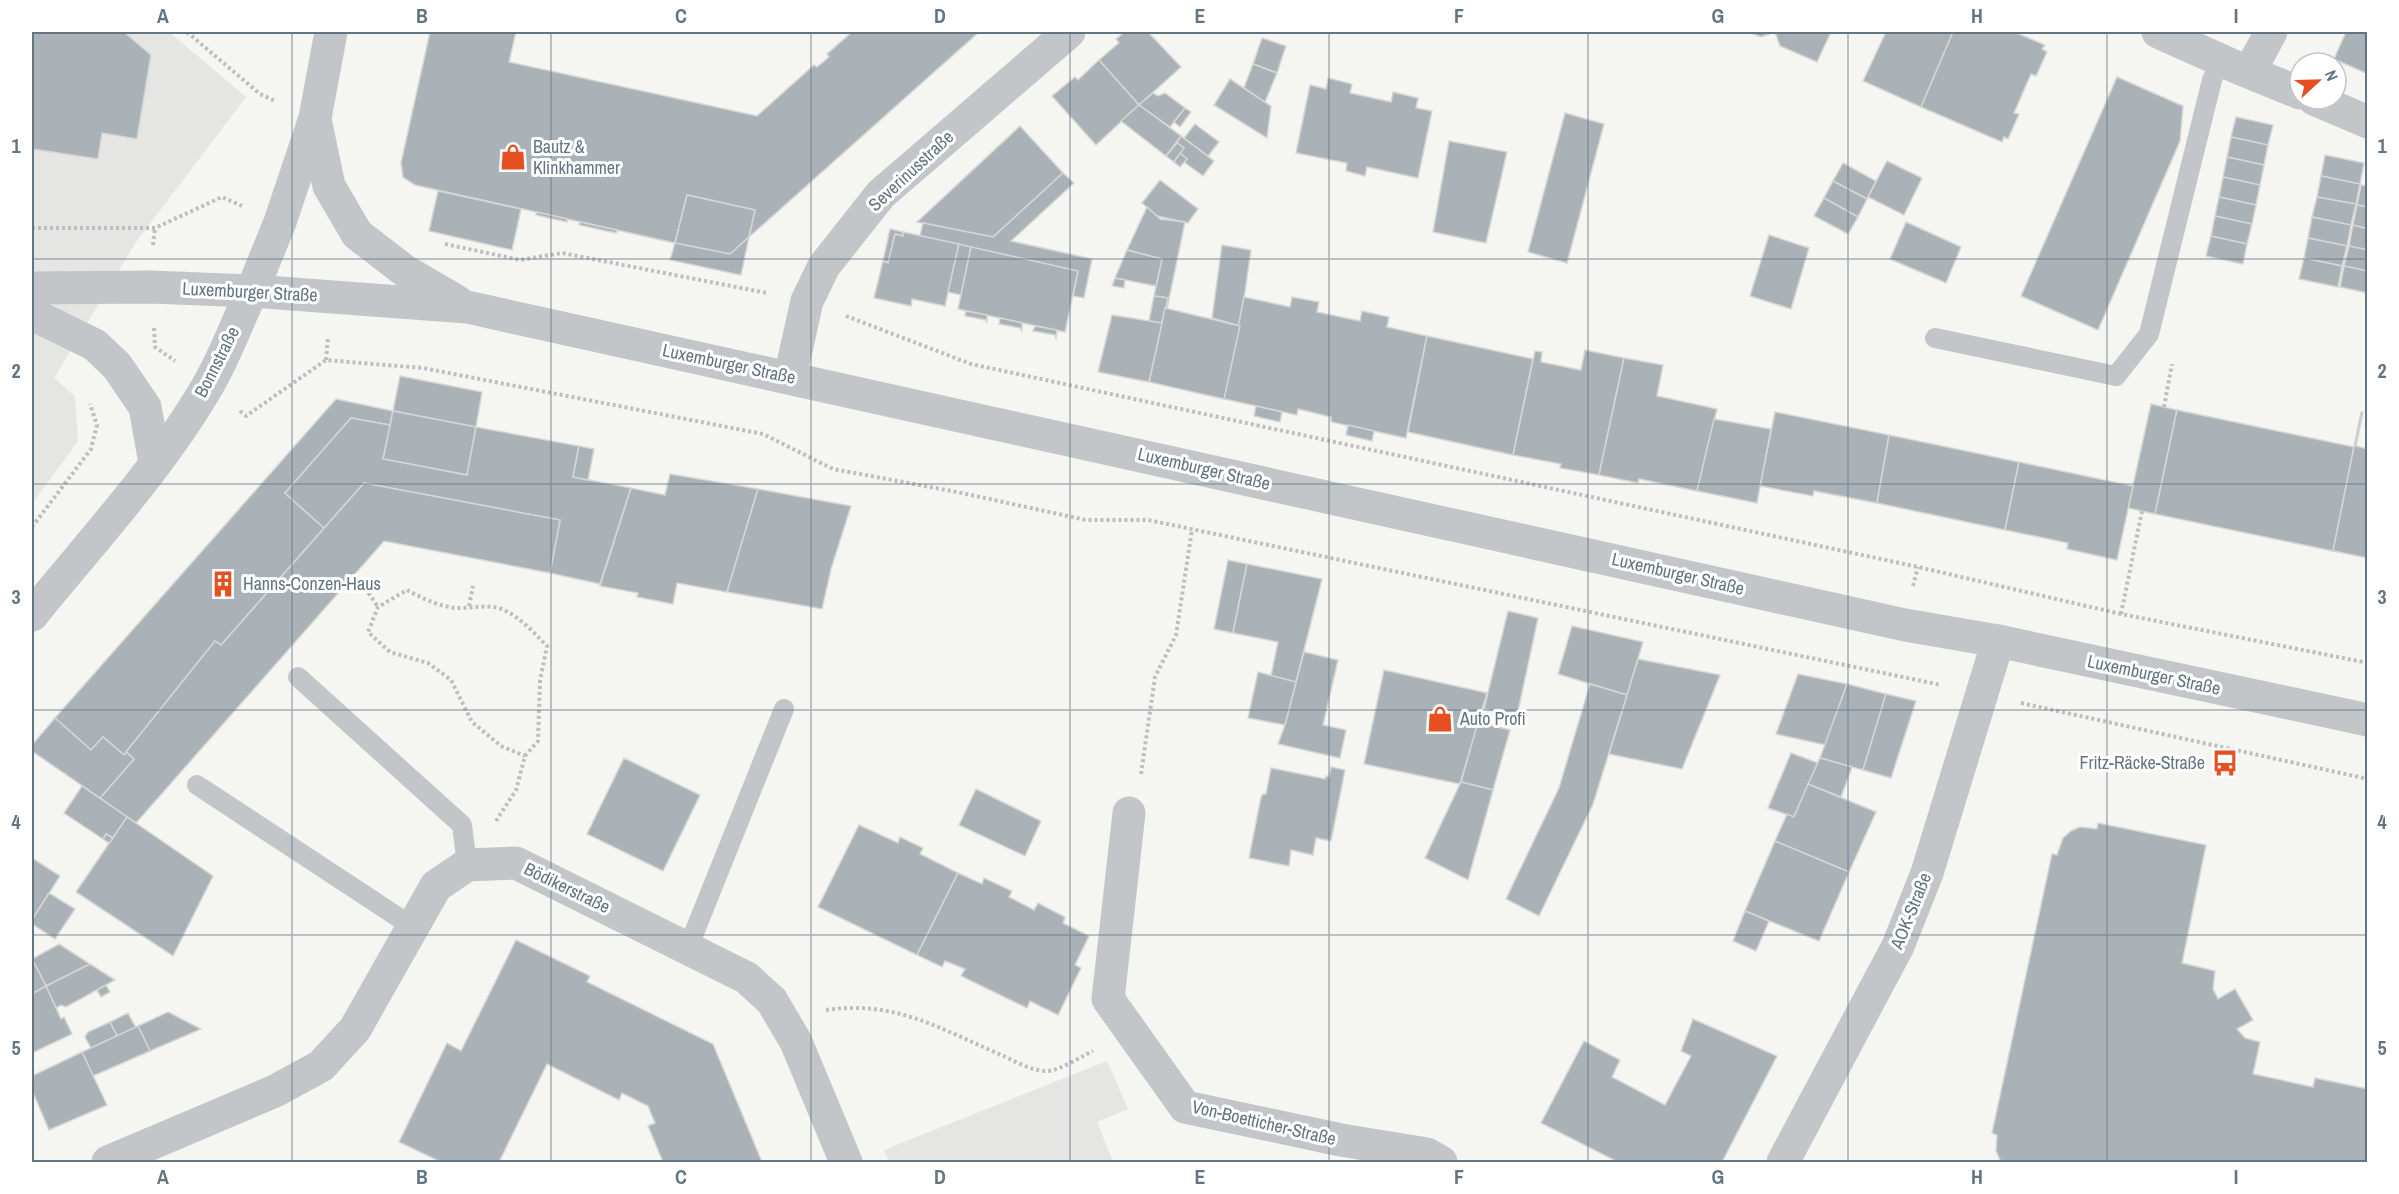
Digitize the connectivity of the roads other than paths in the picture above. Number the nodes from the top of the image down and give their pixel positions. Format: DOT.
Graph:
graph roads {
  1 [pos="331,32"];
  2 [pos="1069,32"];
  3 [pos="2158,32"];
  4 [pos="2271,32"];
  5 [pos="2236,66"];
  6 [pos="2288,88"];
  7 [pos="2342,111"];
  8 [pos="315,118"];
  9 [pos="2367,122"];
  10 [pos="32,288"];
  11 [pos="252,291"];
  12 [pos="468,307"];
  13 [pos="32,314"];
  14 [pos="1935,338"];
  15 [pos="790,377"];
  16 [pos="155,463"];
  17 [pos="32,615"];
  18 [pos="1998,641"];
  19 [pos="298,677"];
  20 [pos="784,709"];
  21 [pos="2367,720"];
  22 [pos="197,785"];
  23 [pos="1129,813"];
  24 [pos="467,865"];
  25 [pos="413,927"];
  26 [pos="688,948"];
  27 [pos="108,1162"];
  28 [pos="846,1162"];
  29 [pos="1441,1162"];
  30 [pos="1783,1162"];
  1 -- 8 [label="street, Bonnstraße"];
  2 -- 15 [label="street, Severinusstraße"];
  3 -- 5 [label="street"];
  4 -- 5 [label="street"];
  5 -- 6 [label="street"];
  5 -- 14 [label="lane"];
  7 -- 9 [label="street"];
  8 -- 11 [label="street, Bonnstraße"];
  8 -- 12 [label="street"];
  10 -- 11 [label="street, Luxemburger Straße"];
  11 -- 12 [label="street, Luxemburger Straße"];
  11 -- 16 [label="street, Bonnstraße"];
  12 -- 15 [label="street, Luxemburger Straße"];
  13 -- 16 [label="street"];
  15 -- 18 [label="street, Luxemburger Straße"];
  16 -- 17 [label="street, Bonnstraße"];
  18 -- 21 [label="street, Luxemburger Straße"];
  18 -- 30 [label="street, AOK-Straße"];
  19 -- 24 [label="lane"];
  20 -- 26 [label="lane"];
  22 -- 25 [label="lane"];
  23 -- 29 [label="street, Von-Boetticher-Straße"];
  24 -- 25 [label="street"];
  24 -- 26 [label="street, Bödikerstraße"];
  25 -- 27 [label="street"];
  26 -- 28 [label="street, Bödikerstraße"];
}
